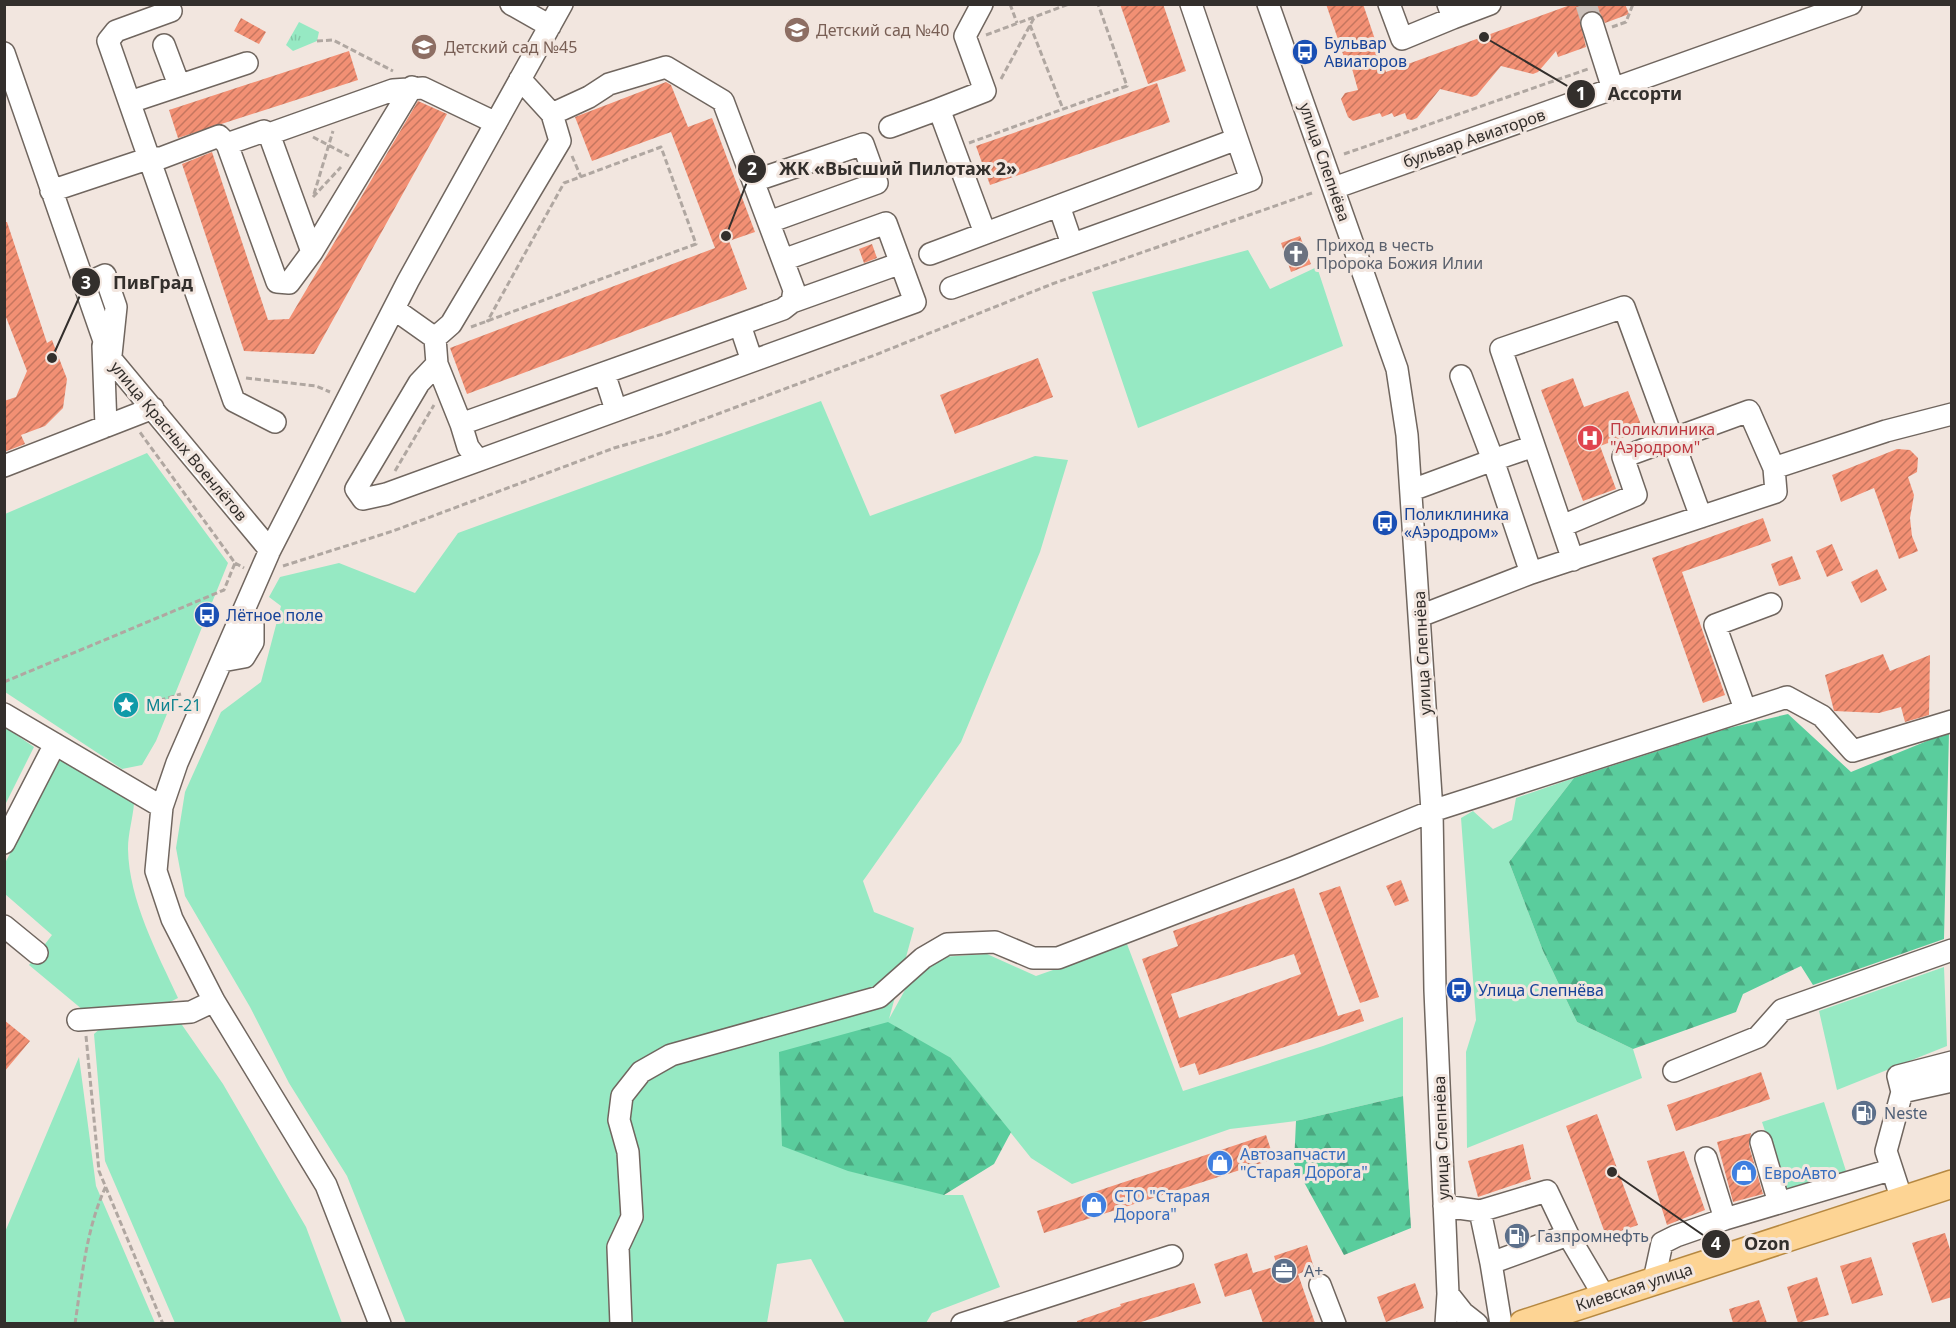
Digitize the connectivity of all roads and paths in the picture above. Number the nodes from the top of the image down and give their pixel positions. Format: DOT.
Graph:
graph roads {
  1 [pos="511,4"];
  2 [pos="562,4"];
  3 [pos="982,4"];
  4 [pos="1010,4"];
  5 [pos="1069,4"];
  6 [pos="1098,4"];
  7 [pos="1191,4"];
  8 [pos="1268,4"];
  9 [pos="1389,4"];
  10 [pos="1490,4"];
  11 [pos="1633,4"];
  12 [pos="1851,4"];
  13 [pos="171,11"];
  14 [pos="1451,11"];
  15 [pos="1035,17"];
  16 [pos="1017,23"];
  17 [pos="1030,25"];
  18 [pos="550,26"];
  19 [pos="1594,28"];
  20 [pos="317,41"];
  21 [pos="966,42"];
  22 [pos="164,45"];
  23 [pos="4,53"];
  24 [pos="247,63"];
  25 [pos="1603,63"];
  26 [pos="520,79"];
  27 [pos="179,85"];
  28 [pos="418,88"];
  29 [pos="1613,89"];
  30 [pos="985,91"];
  31 [pos="130,102"];
  32 [pos="340,109"];
  33 [pos="1063,109"];
  34 [pos="939,110"];
  35 [pos="552,114"];
  36 [pos="496,123"];
  37 [pos="890,127"];
  38 [pos="279,131"];
  39 [pos="1237,139"];
  40 [pos="227,144"];
  41 [pos="329,145"];
  42 [pos="954,149"];
  43 [pos="1344,154"];
  44 [pos="150,158"];
  45 [pos="365,164"];
  46 [pos="754,181"];
  47 [pos="1334,188"];
  48 [pos="51,191"];
  49 [pos="1312,193"];
  50 [pos="313,197"];
  51 [pos="1059,206"];
  52 [pos="769,222"];
  53 [pos="985,233"];
  54 [pos="1072,244"];
  55 [pos="312,252"];
  56 [pos="930,254"];
  57 [pos="783,260"];
  58 [pos="901,263"];
  59 [pos="85,284"];
  60 [pos="951,288"];
  61 [pos="792,302"];
  62 [pos="394,309"];
  63 [pos="487,322"];
  64 [pos="740,325"];
  65 [pos="443,331"];
  66 [pos="103,336"];
  67 [pos="110,358"];
  68 [pos="752,361"];
  69 [pos="437,364"];
  70 [pos="604,374"];
  71 [pos="1461,376"];
  72 [pos="226,378"];
  73 [pos="446,385"];
  74 [pos="347,400"];
  75 [pos="153,408"];
  76 [pos="616,410"];
  77 [pos="1952,414"];
  78 [pos="129,417"];
  79 [pos="275,422"];
  80 [pos="461,424"];
  81 [pos="106,426"];
  82 [pos="1672,438"];
  83 [pos="1534,446"];
  84 [pos="478,460"];
  85 [pos="1493,460"];
  86 [pos="4,466"];
  87 [pos="1774,468"];
  88 [pos="1412,490"];
  89 [pos="381,495"];
  90 [pos="1701,517"];
  91 [pos="1562,526"];
  92 [pos="270,550"];
  93 [pos="1573,560"];
  94 [pos="235,563"];
  95 [pos="1531,573"];
  96 [pos="259,576"];
  97 [pos="1771,604"];
  98 [pos="1420,616"];
  99 [pos="4,682"];
  100 [pos="181,694"];
  101 [pos="151,702"];
  102 [pos="1745,709"];
  103 [pos="4,714"];
  104 [pos="1952,721"];
  105 [pos="55,744"];
  106 [pos="162,807"];
  107 [pos="1432,811"];
  108 [pos="4,843"];
  109 [pos="4,926"];
  110 [pos="1952,950"];
  111 [pos="37,953"];
  112 [pos="214,1002"];
  113 [pos="80,1020"];
  114 [pos="1952,1062"];
  115 [pos="1674,1071"];
  116 [pos="1952,1081"];
  117 [pos="1902,1092"];
  118 [pos="1761,1142"];
  119 [pos="1706,1158"];
  120 [pos="1890,1170"];
  121 [pos="1869,1175"];
  122 [pos="1952,1184"];
  123 [pos="106,1186"];
  124 [pos="1779,1203"];
  125 [pos="1892,1203"];
  126 [pos="1444,1206"];
  127 [pos="1480,1211"];
  128 [pos="1725,1219"];
  129 [pos="1568,1236"];
  130 [pos="1172,1256"];
  131 [pos="1491,1263"];
  132 [pos="1654,1280"];
  133 [pos="1320,1286"];
  134 [pos="1448,1294"];
  135 [pos="1604,1296"];
  136 [pos="75,1323"];
  137 [pos="163,1323"];
  138 [pos="380,1323"];
  139 [pos="621,1323"];
  140 [pos="962,1323"];
  141 [pos="1335,1323"];
  142 [pos="1446,1323"];
  143 [pos="1477,1323"];
  144 [pos="1501,1323"];
  145 [pos="1523,1323"];
  1 -- 18 [label="street"];
  2 -- 18 [label="street"];
  3 -- 21 [label="street"];
  4 -- 16 [label="path"];
  5 -- 15 [label="path"];
  6 -- 33 [label="path"];
  7 -- 39 [label="street"];
  8 -- 47 [label="street, улица Слепнёва"];
  9 -- 14 [label="street"];
  10 -- 14 [label="street"];
  11 -- 19 [label="path"];
  12 -- 29 [label="street, бульвар Авиаторов"];
  13 -- 31 [label="street"];
  15 -- 16 [label="path"];
  15 -- 17 [label="path"];
  16 -- 21 [label="path"];
  17 -- 30 [label="path"];
  17 -- 33 [label="path"];
  18 -- 26 [label="street"];
  19 -- 25 [label="street"];
  20 -- 28 [label="path"];
  21 -- 30 [label="street"];
  22 -- 27 [label="street"];
  23 -- 48 [label="street, улица Красных Военлётов"];
  24 -- 27 [label="street"];
  25 -- 29 [label="street"];
  25 -- 43 [label="path"];
  26 -- 35 [label="street"];
  26 -- 36 [label="street"];
  27 -- 31 [label="street"];
  28 -- 32 [label="street"];
  28 -- 36 [label="street"];
  28 -- 45 [label="street"];
  29 -- 47 [label="street, бульвар Авиаторов"];
  30 -- 34 [label="street"];
  31 -- 44 [label="street"];
  32 -- 38 [label="street"];
  32 -- 41 [label="path"];
  33 -- 42 [label="path"];
  34 -- 37 [label="street"];
  34 -- 42 [label="street"];
  35 -- 46 [label="street"];
  35 -- 65 [label="street"];
  36 -- 62 [label="street"];
  38 -- 40 [label="street"];
  38 -- 41 [label="path"];
  38 -- 55 [label="street"];
  39 -- 51 [label="street"];
  39 -- 54 [label="street"];
  40 -- 44 [label="street"];
  40 -- 55 [label="street"];
  41 -- 45 [label="path"];
  41 -- 50 [label="path"];
  42 -- 53 [label="street"];
  44 -- 48 [label="street"];
  44 -- 72 [label="street"];
  45 -- 55 [label="street"];
  46 -- 52 [label="street"];
  46 -- 52 [label="street"];
  47 -- 88 [label="street, улица Слепнёва"];
  48 -- 59 [label="street, улица Красных Военлётов"];
  49 -- 96 [label="path"];
  51 -- 53 [label="street"];
  51 -- 54 [label="street"];
  52 -- 57 [label="street"];
  53 -- 56 [label="street"];
  54 -- 60 [label="street"];
  57 -- 58 [label="street"];
  57 -- 61 [label="street"];
  58 -- 61 [label="street"];
  58 -- 68 [label="street"];
  59 -- 66 [label="street, улица Красных Военлётов"];
  59 -- 67 [label="street"];
  61 -- 64 [label="street"];
  62 -- 65 [label="street"];
  62 -- 74 [label="street"];
  63 -- 63 [label="path"];
  63 -- 65 [label="path"];
  64 -- 68 [label="street"];
  64 -- 70 [label="street"];
  65 -- 69 [label="street"];
  66 -- 67 [label="street, улица Красных Военлётов"];
  66 -- 81 [label="street"];
  67 -- 75 [label="street, улица Красных Военлётов"];
  68 -- 76 [label="street"];
  69 -- 73 [label="street"];
  69 -- 89 [label="street"];
  70 -- 76 [label="street"];
  70 -- 80 [label="street"];
  71 -- 85 [label="street"];
  72 -- 74 [label="path"];
  72 -- 79 [label="street"];
  73 -- 80 [label="street"];
  73 -- 89 [label="path"];
  74 -- 92 [label="street"];
  75 -- 78 [label="street"];
  75 -- 92 [label="street, улица Красных Военлётов"];
  76 -- 84 [label="street"];
  77 -- 87 [label="street"];
  78 -- 81 [label="street"];
  78 -- 94 [label="path"];
  80 -- 84 [label="street"];
  81 -- 86 [label="street"];
  82 -- 83 [label="street"];
  82 -- 87 [label="street"];
  82 -- 90 [label="street"];
  82 -- 91 [label="street"];
  83 -- 85 [label="street"];
  83 -- 91 [label="street"];
  84 -- 89 [label="street"];
  85 -- 88 [label="street"];
  85 -- 95 [label="street"];
  87 -- 90 [label="street"];
  88 -- 98 [label="street, улица Слепнёва"];
  90 -- 93 [label="street"];
  91 -- 93 [label="street"];
  92 -- 96 [label="street"];
  93 -- 95 [label="street"];
  94 -- 96 [label="path"];
  94 -- 99 [label="path"];
  95 -- 98 [label="street"];
  96 -- 106 [label="street"];
  97 -- 102 [label="street"];
  98 -- 107 [label="street, улица Слепнёва"];
  100 -- 101 [label="path"];
  102 -- 104 [label="street"];
  102 -- 107 [label="street"];
  103 -- 105 [label="street"];
  105 -- 106 [label="street"];
  105 -- 108 [label="street"];
  106 -- 112 [label="street"];
  107 -- 126 [label="street, улица Слепнёва"];
  107 -- 139 [label="street"];
  109 -- 111 [label="street"];
  110 -- 115 [label="street"];
  112 -- 113 [label="street"];
  112 -- 138 [label="street"];
  113 -- 123 [label="path"];
  114 -- 117 [label="street"];
  116 -- 117 [label="street"];
  117 -- 120 [label="street"];
  118 -- 124 [label="street"];
  119 -- 128 [label="street"];
  120 -- 121 [label="street"];
  120 -- 125 [label="street"];
  121 -- 124 [label="street"];
  121 -- 125 [label="street"];
  122 -- 125 [label="main road, Киевская улица"];
  123 -- 136 [label="path"];
  123 -- 137 [label="path"];
  124 -- 128 [label="street"];
  125 -- 132 [label="main road, Киевская улица"];
  126 -- 127 [label="street"];
  126 -- 134 [label="street, улица Слепнёва"];
  127 -- 129 [label="street"];
  127 -- 131 [label="street"];
  128 -- 132 [label="street"];
  129 -- 131 [label="street"];
  129 -- 135 [label="street"];
  130 -- 140 [label="street"];
  131 -- 144 [label="street"];
  132 -- 135 [label="main road, Киевская улица"];
  133 -- 141 [label="street"];
  134 -- 142 [label="street, улица Слепнёва"];
  134 -- 143 [label="street"];
  135 -- 145 [label="main road, Киевская улица"];
}
